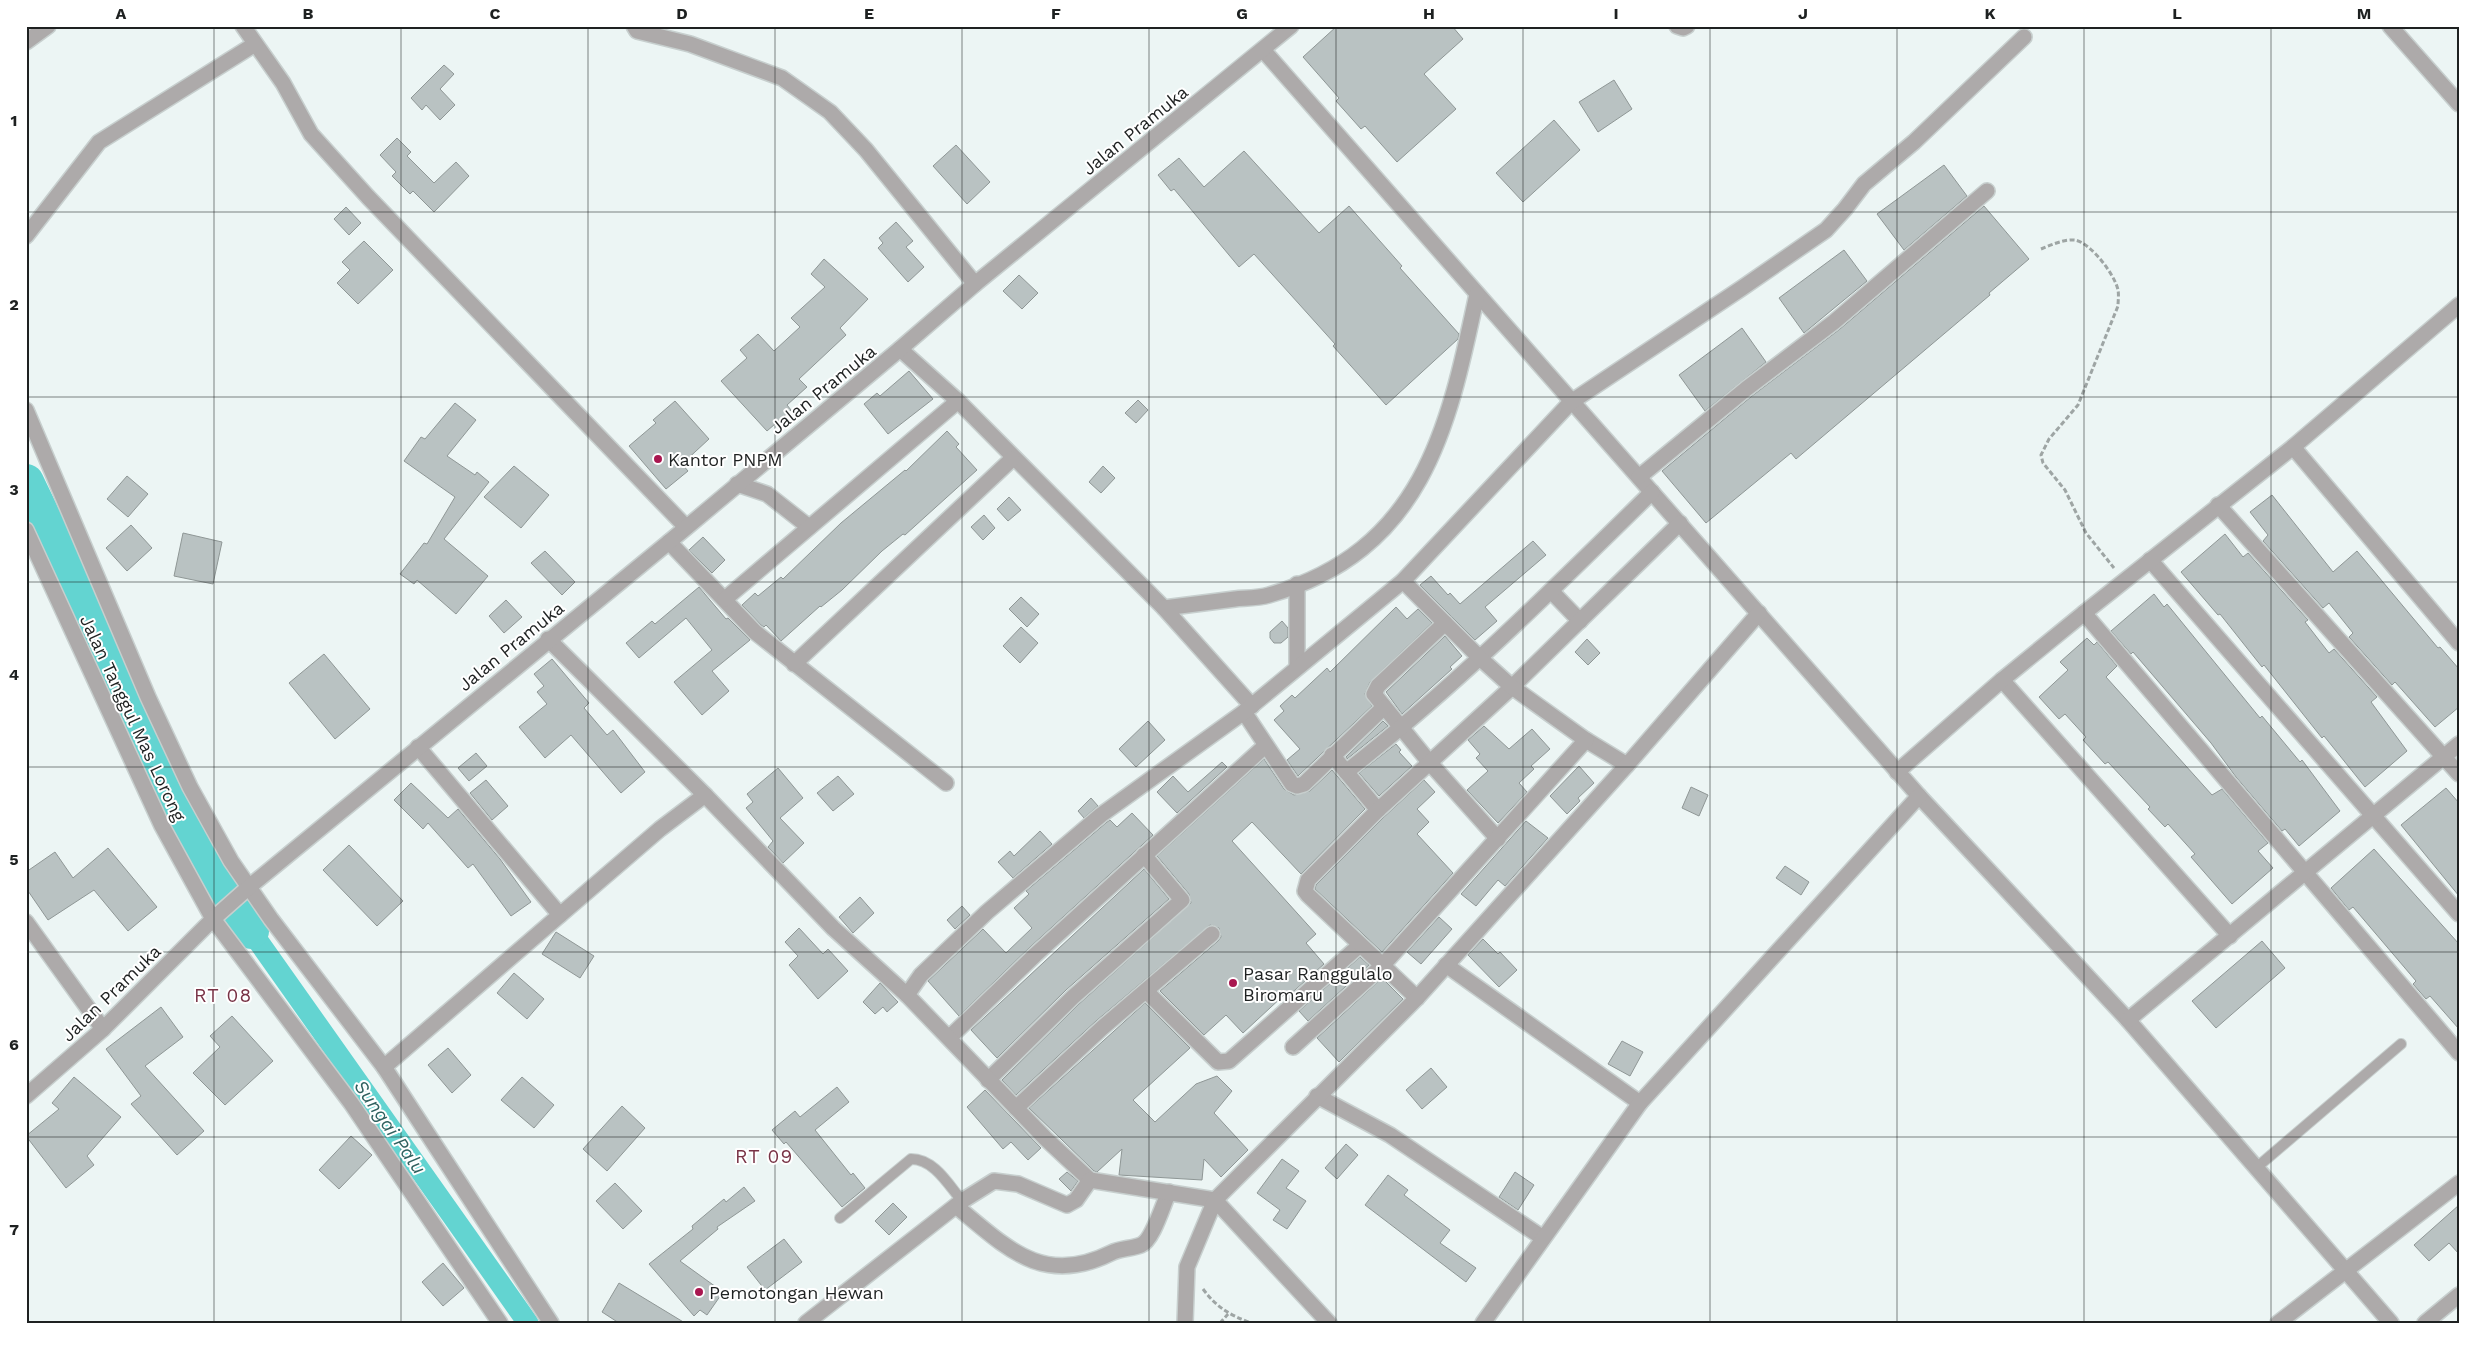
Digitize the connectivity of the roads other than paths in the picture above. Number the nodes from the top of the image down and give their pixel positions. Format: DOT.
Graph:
graph roads {
  1 [pos="48,26"];
  2 [pos="243,26"];
  3 [pos="634,26"];
  4 [pos="1291,26"];
  5 [pos="1677,26"];
  6 [pos="1687,26"];
  7 [pos="2392,27"];
  8 [pos="2024,37"];
  9 [pos="26,42"];
  10 [pos="255,44"];
  11 [pos="1263,50"];
  12 [pos="2459,104"];
  13 [pos="1987,191"];
  14 [pos="26,236"];
  15 [pos="976,284"];
  16 [pos="1477,294"];
  17 [pos="2459,304"];
  18 [pos="900,349"];
  19 [pos="958,401"];
  20 [pos="1571,402"];
  21 [pos="26,410"];
  22 [pos="2293,447"];
  23 [pos="1012,459"];
  24 [pos="1639,478"];
  25 [pos="737,484"];
  26 [pos="1652,492"];
  27 [pos="2218,505"];
  28 [pos="1680,523"];
  29 [pos="686,527"];
  30 [pos="809,527"];
  31 [pos="26,530"];
  32 [pos="669,542"];
  33 [pos="2150,560"];
  34 [pos="1404,581"];
  35 [pos="1296,584"];
  36 [pos="1551,591"];
  37 [pos="725,599"];
  38 [pos="1164,608"];
  39 [pos="1759,613"];
  40 [pos="2084,613"];
  41 [pos="1580,621"];
  42 [pos="1445,623"];
  43 [pos="548,639"];
  44 [pos="2459,643"];
  45 [pos="1481,659"];
  46 [pos="794,664"];
  47 [pos="1297,667"];
  48 [pos="2002,680"];
  49 [pos="1512,687"];
  50 [pos="1384,708"];
  51 [pos="1248,709"];
  52 [pos="1403,728"];
  53 [pos="1586,740"];
  54 [pos="2459,744"];
  55 [pos="1265,746"];
  56 [pos="418,747"];
  57 [pos="1332,755"];
  58 [pos="2444,756"];
  59 [pos="1430,763"];
  60 [pos="1627,765"];
  61 [pos="1346,772"];
  62 [pos="1897,772"];
  63 [pos="2459,774"];
  64 [pos="946,783"];
  65 [pos="705,795"];
  66 [pos="1918,796"];
  67 [pos="1378,810"];
  68 [pos="2374,816"];
  69 [pos="1498,839"];
  70 [pos="1144,855"];
  71 [pos="2304,873"];
  72 [pos="245,891"];
  73 [pos="2459,914"];
  74 [pos="560,915"];
  75 [pos="216,916"];
  76 [pos="26,922"];
  77 [pos="1212,934"];
  78 [pos="2230,936"];
  79 [pos="1360,945"];
  80 [pos="1446,965"];
  81 [pos="1382,966"];
  82 [pos="1146,990"];
  83 [pos="907,994"];
  84 [pos="1417,998"];
  85 [pos="2128,1020"];
  86 [pos="103,1030"];
  87 [pos="950,1037"];
  88 [pos="2401,1044"];
  89 [pos="1293,1047"];
  90 [pos="2459,1053"];
  91 [pos="384,1067"];
  92 [pos="988,1080"];
  93 [pos="26,1096"];
  94 [pos="1317,1096"];
  95 [pos="1640,1103"];
  96 [pos="1016,1108"];
  97 [pos="2256,1168"];
  98 [pos="1090,1180"];
  99 [pos="2459,1182"];
  100 [pos="1168,1192"];
  101 [pos="1215,1200"];
  102 [pos="959,1204"];
  103 [pos="840,1218"];
  104 [pos="1544,1238"];
  105 [pos="2344,1270"];
  106 [pos="2459,1294"];
  107 [pos="500,1323"];
  108 [pos="551,1323"];
  109 [pos="806,1323"];
  110 [pos="1185,1323"];
  111 [pos="1329,1323"];
  112 [pos="1483,1323"];
  113 [pos="2278,1323"];
  114 [pos="2391,1323"];
  115 [pos="2424,1323"];
  1 -- 9 [label="street"];
  2 -- 10 [label="street"];
  3 -- 15 [label="street"];
  4 -- 11 [label="street, Jalan Pramuka"];
  5 -- 6 [label="street"];
  7 -- 12 [label="street"];
  8 -- 20 [label="street"];
  10 -- 14 [label="street"];
  10 -- 29 [label="street"];
  11 -- 15 [label="street, Jalan Pramuka"];
  11 -- 16 [label="street"];
  13 -- 24 [label="street"];
  15 -- 18 [label="street, Jalan Pramuka"];
  16 -- 20 [label="street"];
  16 -- 35 [label="street"];
  17 -- 22 [label="street"];
  18 -- 19 [label="street"];
  18 -- 25 [label="street, Jalan Pramuka"];
  19 -- 23 [label="street"];
  19 -- 30 [label="street"];
  20 -- 24 [label="street"];
  20 -- 34 [label="street"];
  21 -- 72 [label="street"];
  22 -- 27 [label="street"];
  22 -- 44 [label="street"];
  23 -- 38 [label="street"];
  23 -- 46 [label="street"];
  24 -- 26 [label="street"];
  25 -- 29 [label="street, Jalan Pramuka"];
  25 -- 30 [label="street"];
  26 -- 28 [label="street"];
  26 -- 36 [label="street"];
  27 -- 33 [label="street"];
  27 -- 58 [label="street"];
  28 -- 39 [label="street"];
  28 -- 41 [label="street"];
  29 -- 32 [label="street, Jalan Pramuka"];
  30 -- 37 [label="street"];
  31 -- 75 [label="street, Jalan Tanggul Mas Lorong"];
  32 -- 37 [label="street"];
  32 -- 43 [label="street, Jalan Pramuka"];
  33 -- 40 [label="street"];
  33 -- 68 [label="street"];
  34 -- 42 [label="street"];
  34 -- 47 [label="street"];
  35 -- 38 [label="street"];
  35 -- 47 [label="street"];
  36 -- 41 [label="street"];
  36 -- 45 [label="street"];
  37 -- 46 [label="street"];
  38 -- 51 [label="street"];
  39 -- 60 [label="street"];
  39 -- 62 [label="street"];
  40 -- 48 [label="street"];
  40 -- 71 [label="street"];
  41 -- 49 [label="street"];
  42 -- 45 [label="street"];
  42 -- 50 [label="street"];
  43 -- 56 [label="street, Jalan Pramuka"];
  43 -- 65 [label="street"];
  45 -- 49 [label="street"];
  45 -- 52 [label="street"];
  46 -- 64 [label="street"];
  47 -- 51 [label="street"];
  48 -- 62 [label="street"];
  48 -- 78 [label="street"];
  49 -- 53 [label="street"];
  49 -- 59 [label="street"];
  50 -- 52 [label="street"];
  50 -- 57 [label="street"];
  51 -- 55 [label="street"];
  51 -- 83 [label="street"];
  52 -- 59 [label="street"];
  52 -- 61 [label="street"];
  53 -- 60 [label="street"];
  53 -- 69 [label="street"];
  54 -- 58 [label="street"];
  55 -- 57 [label="street"];
  55 -- 70 [label="street"];
  56 -- 72 [label="street, Jalan Pramuka"];
  56 -- 74 [label="street"];
  57 -- 61 [label="street"];
  58 -- 63 [label="street"];
  58 -- 68 [label="street"];
  59 -- 67 [label="street"];
  59 -- 69 [label="street"];
  60 -- 80 [label="street"];
  61 -- 67 [label="street"];
  62 -- 66 [label="street"];
  65 -- 74 [label="street"];
  65 -- 83 [label="street"];
  66 -- 85 [label="street"];
  66 -- 95 [label="street"];
  67 -- 79 [label="street"];
  68 -- 71 [label="street"];
  68 -- 73 [label="street"];
  69 -- 81 [label="street"];
  70 -- 87 [label="street"];
  70 -- 92 [label="street"];
  71 -- 78 [label="street"];
  71 -- 90 [label="street"];
  72 -- 75 [label="street, Jalan Pramuka"];
  72 -- 91 [label="street"];
  74 -- 91 [label="street"];
  75 -- 86 [label="street, Jalan Pramuka"];
  75 -- 107 [label="street, Jalan Tanggul Mas Lorong"];
  76 -- 86 [label="street"];
  77 -- 82 [label="street"];
  78 -- 85 [label="street"];
  79 -- 81 [label="street"];
  79 -- 82 [label="street"];
  80 -- 84 [label="street"];
  80 -- 95 [label="street"];
  81 -- 84 [label="street"];
  81 -- 89 [label="street"];
  82 -- 96 [label="street"];
  83 -- 87 [label="street"];
  84 -- 94 [label="street"];
  85 -- 97 [label="street"];
  86 -- 93 [label="street, Jalan Pramuka"];
  87 -- 92 [label="street"];
  88 -- 97 [label="lane"];
  91 -- 108 [label="street"];
  92 -- 96 [label="street"];
  94 -- 101 [label="street"];
  94 -- 104 [label="street"];
  95 -- 104 [label="street"];
  96 -- 98 [label="street"];
  97 -- 105 [label="street"];
  98 -- 100 [label="street"];
  98 -- 102 [label="street"];
  99 -- 105 [label="street"];
  100 -- 101 [label="street"];
  100 -- 102 [label="street"];
  101 -- 110 [label="street"];
  101 -- 111 [label="street"];
  102 -- 103 [label="lane"];
  102 -- 109 [label="street"];
  104 -- 112 [label="street"];
  105 -- 113 [label="street"];
  105 -- 114 [label="street"];
  106 -- 115 [label="street"];
}
